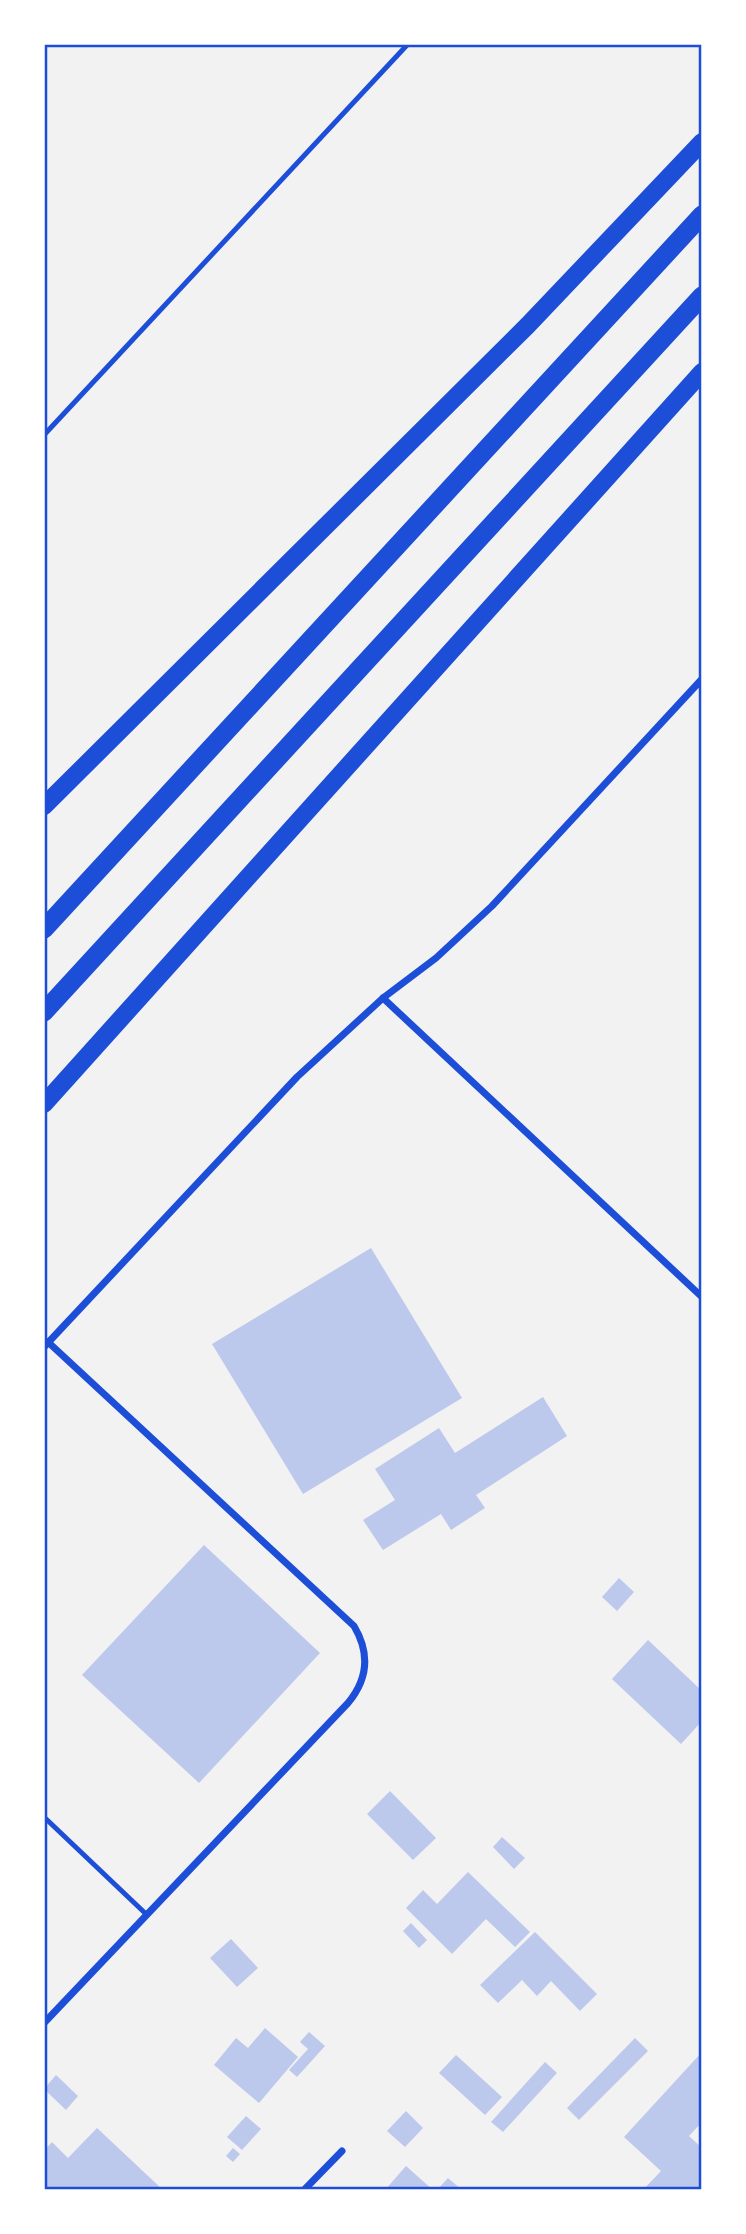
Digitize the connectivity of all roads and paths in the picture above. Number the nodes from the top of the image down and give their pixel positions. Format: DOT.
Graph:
graph roads {
  1 [pos="408,44"];
  2 [pos="702,142"];
  3 [pos="702,215"];
  4 [pos="702,296"];
  5 [pos="702,372"];
  6 [pos="44,435"];
  7 [pos="702,679"];
  8 [pos="44,806"];
  9 [pos="44,929"];
  10 [pos="383,998"];
  11 [pos="44,1012"];
  12 [pos="44,1104"];
  13 [pos="702,1297"];
  14 [pos="46,1345"];
  15 [pos="44,1817"];
  16 [pos="146,1914"];
  17 [pos="44,2023"];
  18 [pos="342,2151"];
  19 [pos="304,2190"];
  1 -- 6 [label="lane"];
  2 -- 8 [label="main road"];
  3 -- 9 [label="highway"];
  4 -- 11 [label="highway"];
  5 -- 12 [label="main road"];
  7 -- 10 [label="street"];
  10 -- 13 [label="street"];
  10 -- 14 [label="street"];
  14 -- 16 [label="street"];
  15 -- 16 [label="lane"];
  16 -- 17 [label="street"];
  18 -- 19 [label="street"];
}
